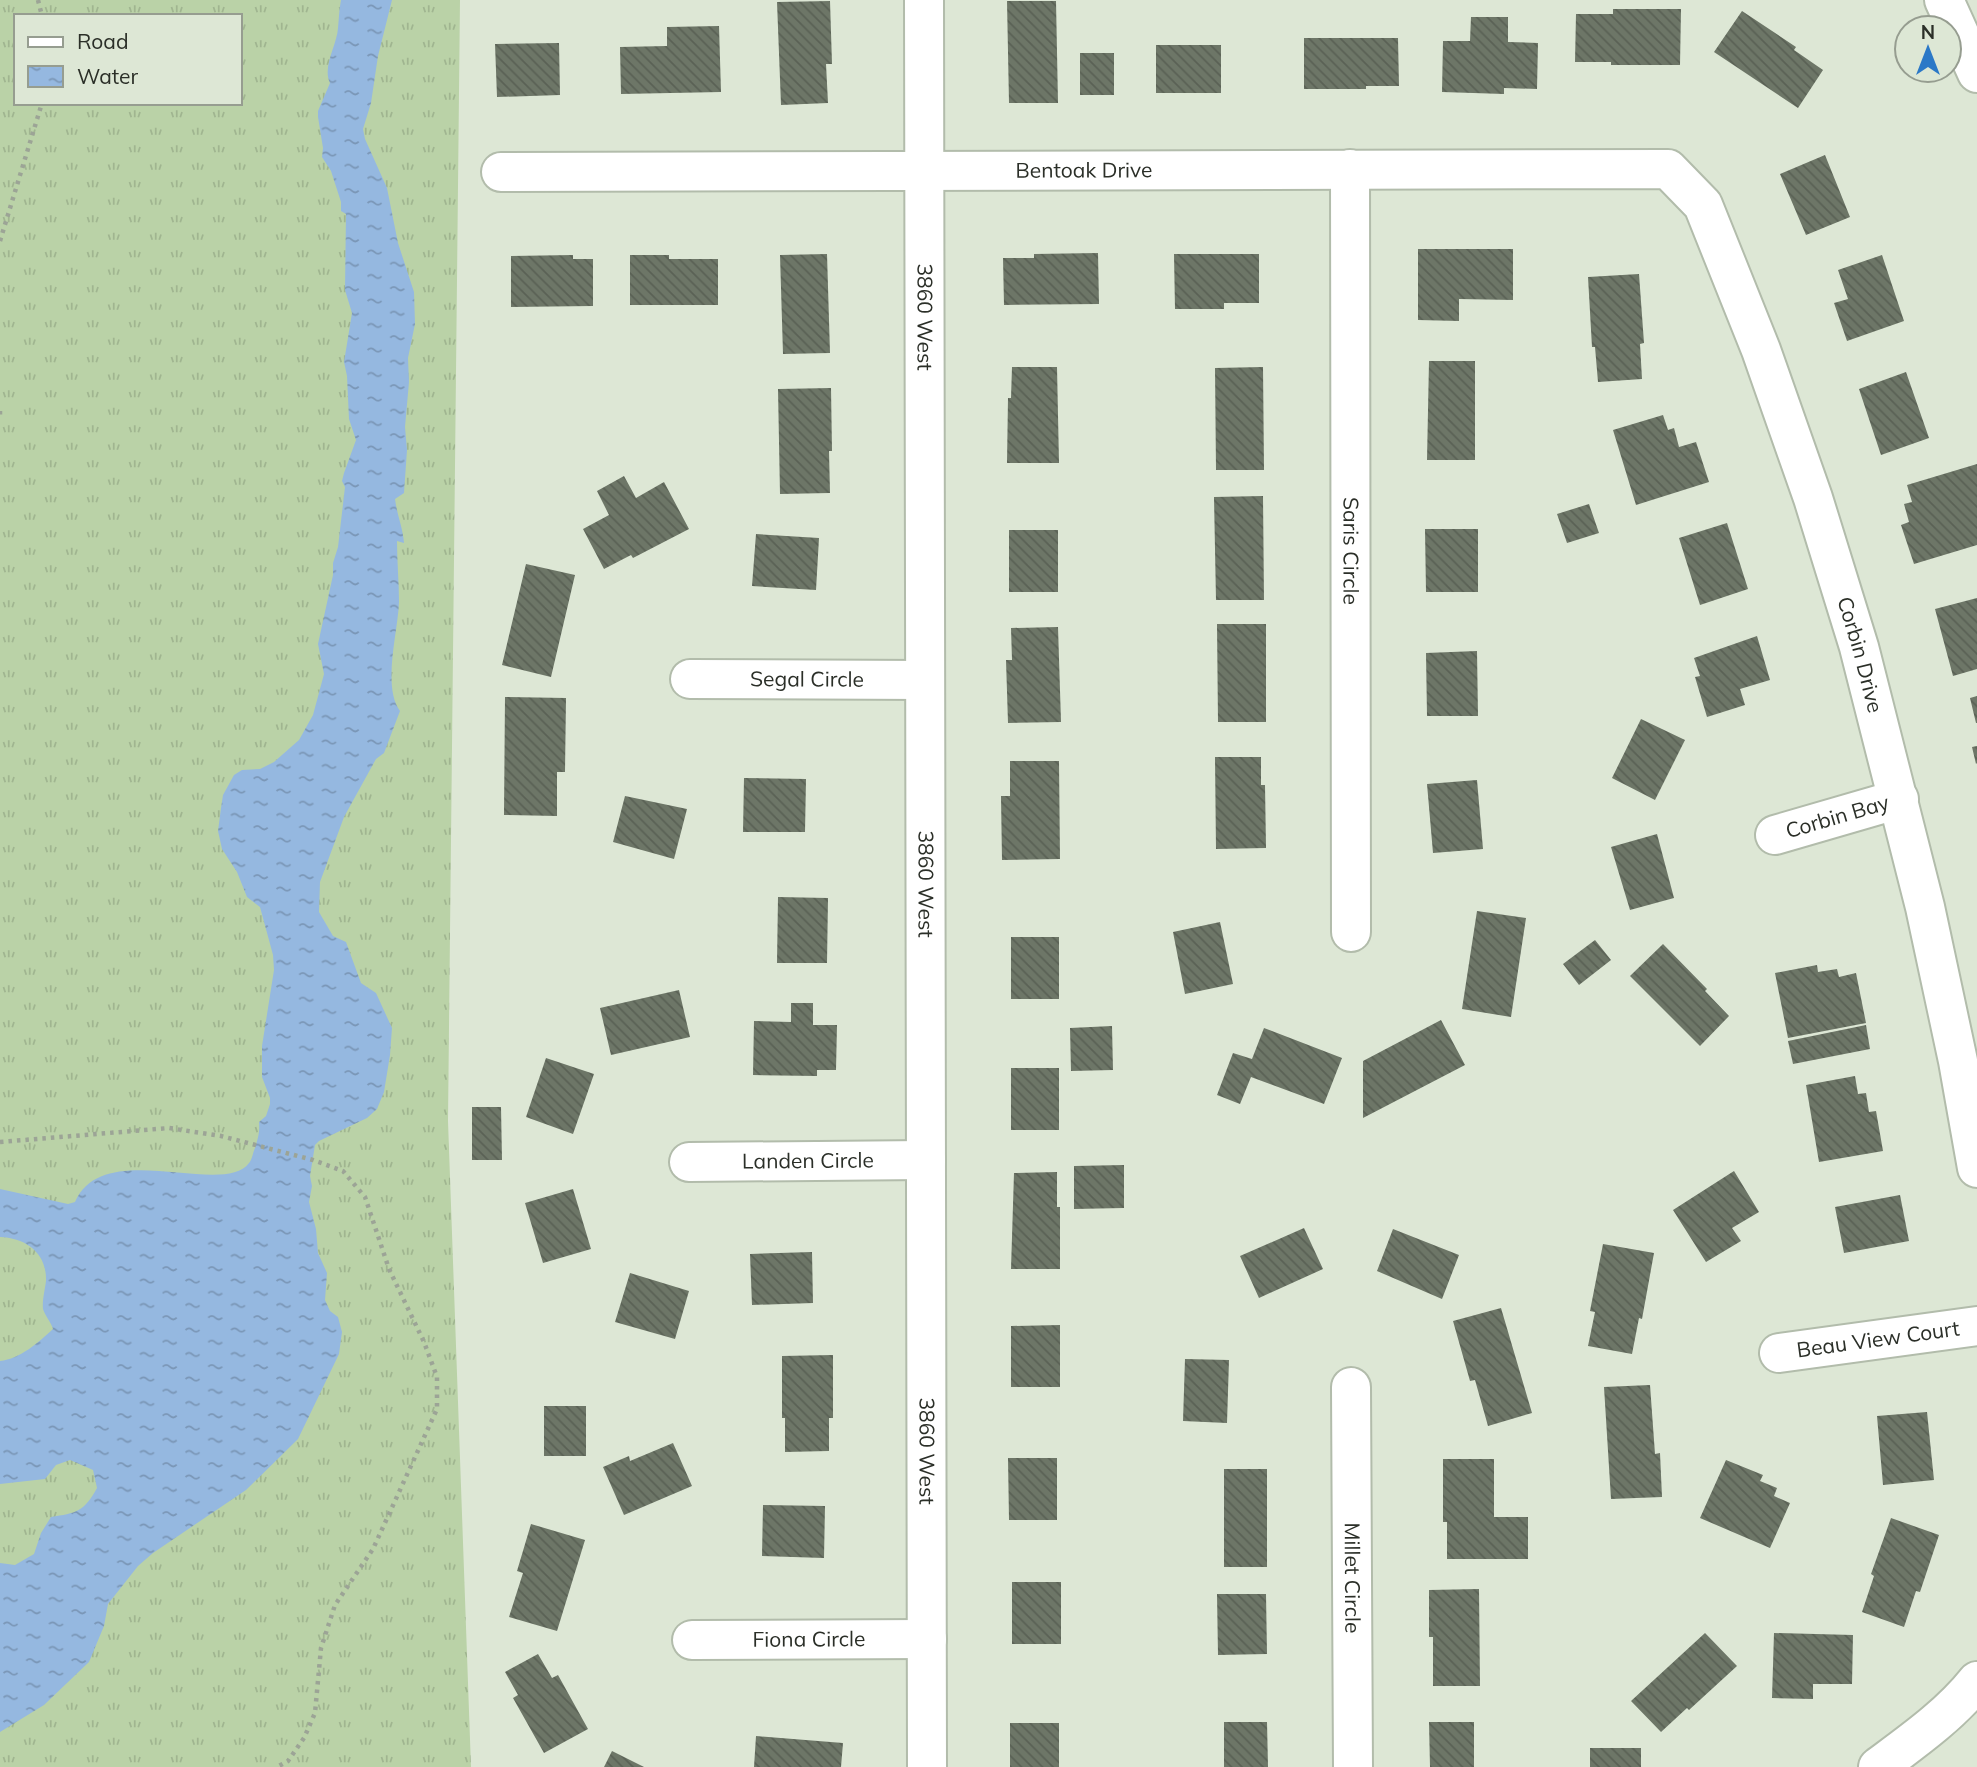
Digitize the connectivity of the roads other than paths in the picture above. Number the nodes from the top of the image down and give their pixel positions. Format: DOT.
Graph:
graph roads {
  1 [pos="924,0"];
  2 [pos="1944,0"];
  3 [pos="1977,73"];
  4 [pos="1350,169"];
  5 [pos="1668,169"];
  6 [pos="924,171"];
  7 [pos="500,172"];
  8 [pos="690,679"];
  9 [pos="925,680"];
  10 [pos="1899,799"];
  11 [pos="1776,835"];
  12 [pos="1351,932"];
  13 [pos="926,1160"];
  14 [pos="690,1161"];
  15 [pos="1977,1168"];
  16 [pos="1977,1326"];
  17 [pos="1779,1353"];
  18 [pos="1351,1387"];
  19 [pos="927,1639"];
  20 [pos="692,1640"];
  21 [pos="1977,1681"];
  22 [pos="928,1767"];
  23 [pos="1353,1767"];
  24 [pos="1878,1767"];
  1 -- 6 [label="main road, 3860 West"];
  2 -- 3 [label="main road"];
  4 -- 5 [label="main road, Bentoak Drive"];
  4 -- 6 [label="main road, Bentoak Drive"];
  4 -- 12 [label="main road, Saris Circle"];
  5 -- 10 [label="main road, Corbin Drive"];
  6 -- 7 [label="main road, Bentoak Drive"];
  6 -- 9 [label="main road, 3860 West"];
  8 -- 9 [label="main road, Segal Circle"];
  9 -- 13 [label="main road, 3860 West"];
  10 -- 11 [label="main road, Corbin Bay"];
  10 -- 15 [label="main road, Corbin Drive"];
  13 -- 14 [label="main road, Landen Circle"];
  13 -- 19 [label="main road, 3860 West"];
  16 -- 17 [label="main road, Beau View Court"];
  18 -- 23 [label="main road, Millet Circle"];
  19 -- 20 [label="main road, Fiona Circle"];
  19 -- 22 [label="main road, 3860 West"];
  21 -- 24 [label="main road"];
}
